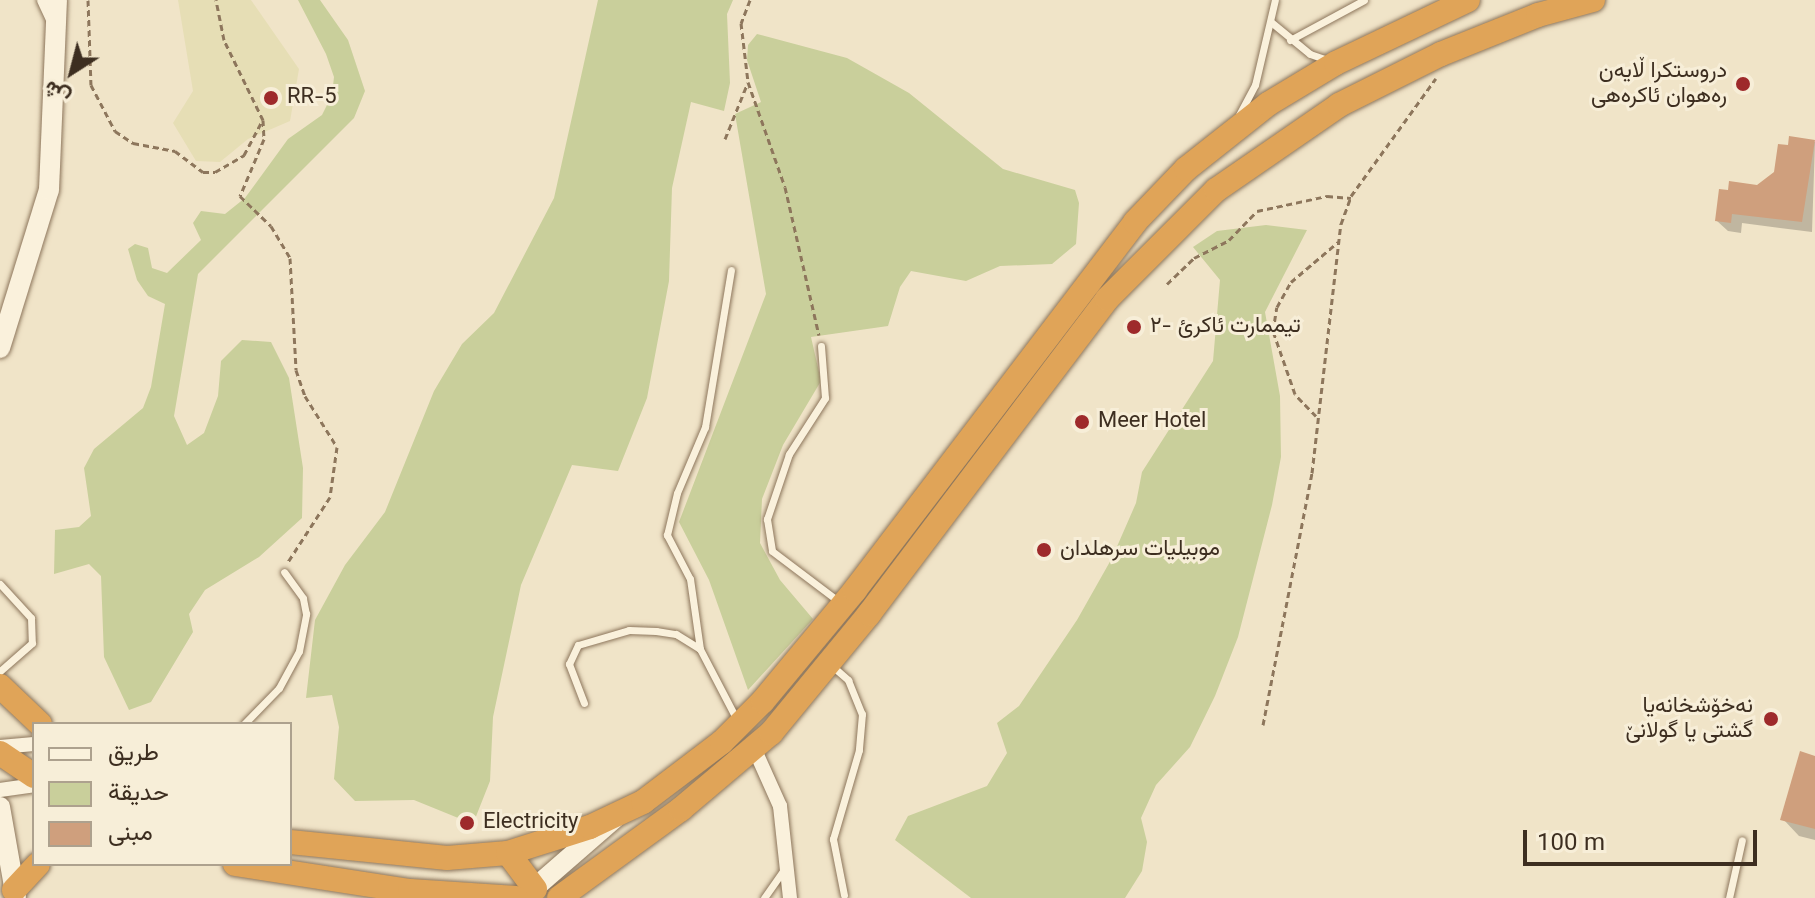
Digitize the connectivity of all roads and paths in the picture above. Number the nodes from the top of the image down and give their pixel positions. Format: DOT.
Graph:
graph roads {
  1 [pos="44,0"];
  2 [pos="57,0"];
  3 [pos="88,0"];
  4 [pos="216,0"];
  5 [pos="750,0"];
  6 [pos="1275,0"];
  7 [pos="1364,0"];
  8 [pos="1468,0"];
  9 [pos="1593,0"];
  10 [pos="1271,22"];
  11 [pos="55,24"];
  12 [pos="1290,40"];
  13 [pos="1441,54"];
  14 [pos="1336,63"];
  15 [pos="748,82"];
  16 [pos="263,120"];
  17 [pos="1230,131"];
  18 [pos="725,139"];
  19 [pos="1351,198"];
  20 [pos="1338,242"];
  21 [pos="731,270"];
  22 [pos="1167,284"];
  23 [pos="821,346"];
  24 [pos="0,348"];
  25 [pos="1318,417"];
  26 [pos="284,572"];
  27 [pos="0,584"];
  28 [pos="843,605"];
  29 [pos="700,649"];
  30 [pos="829,663"];
  31 [pos="0,671"];
  32 [pos="0,686"];
  33 [pos="584,703"];
  34 [pos="38,722"];
  35 [pos="246,722"];
  36 [pos="1263,725"];
  37 [pos="740,726"];
  38 [pos="32,744"];
  39 [pos="0,747"];
  40 [pos="754,748"];
  41 [pos="0,753"];
  42 [pos="32,775"];
  43 [pos="32,785"];
  44 [pos="0,790"];
  45 [pos="0,807"];
  46 [pos="617,816"];
  47 [pos="1742,840"];
  48 [pos="292,842"];
  49 [pos="508,853"];
  50 [pos="36,866"];
  51 [pos="247,866"];
  52 [pos="786,866"];
  53 [pos="15,894"];
  54 [pos="414,895"];
  55 [pos="524,895"];
  56 [pos="844,895"];
  57 [pos="559,898"];
  58 [pos="764,898"];
  59 [pos="790,898"];
  60 [pos="1729,898"];
  1 -- 11 [label="street"];
  2 -- 11 [label="street"];
  3 -- 16 [label="path"];
  4 -- 16 [label="path"];
  5 -- 15 [label="path"];
  6 -- 10 [label="lane"];
  7 -- 12 [label="lane"];
  8 -- 14 [label="highway"];
  9 -- 13 [label="highway"];
  10 -- 12 [label="lane"];
  10 -- 17 [label="lane"];
  11 -- 24 [label="street"];
  12 -- 14 [label="lane"];
  13 -- 19 [label="path"];
  13 -- 30 [label="highway"];
  14 -- 17 [label="highway"];
  15 -- 18 [label="path"];
  15 -- 23 [label="path"];
  16 -- 26 [label="path"];
  17 -- 28 [label="highway"];
  19 -- 20 [label="path"];
  19 -- 22 [label="path"];
  20 -- 25 [label="path"];
  20 -- 25 [label="path"];
  21 -- 29 [label="lane"];
  23 -- 28 [label="lane"];
  25 -- 36 [label="path"];
  26 -- 35 [label="lane"];
  27 -- 31 [label="lane"];
  28 -- 37 [label="highway"];
  29 -- 33 [label="lane"];
  29 -- 37 [label="lane"];
  30 -- 40 [label="highway"];
  30 -- 56 [label="lane"];
  32 -- 34 [label="highway"];
  37 -- 46 [label="highway"];
  38 -- 39 [label="street"];
  40 -- 52 [label="street"];
  40 -- 57 [label="highway"];
  41 -- 42 [label="highway"];
  43 -- 44 [label="street"];
  45 -- 53 [label="street"];
  46 -- 49 [label="highway"];
  46 -- 55 [label="street"];
  47 -- 60 [label="lane"];
  48 -- 49 [label="highway"];
  49 -- 55 [label="highway"];
  50 -- 53 [label="highway"];
  51 -- 54 [label="highway"];
  52 -- 58 [label="lane"];
  52 -- 59 [label="street"];
  54 -- 55 [label="highway"];
}
